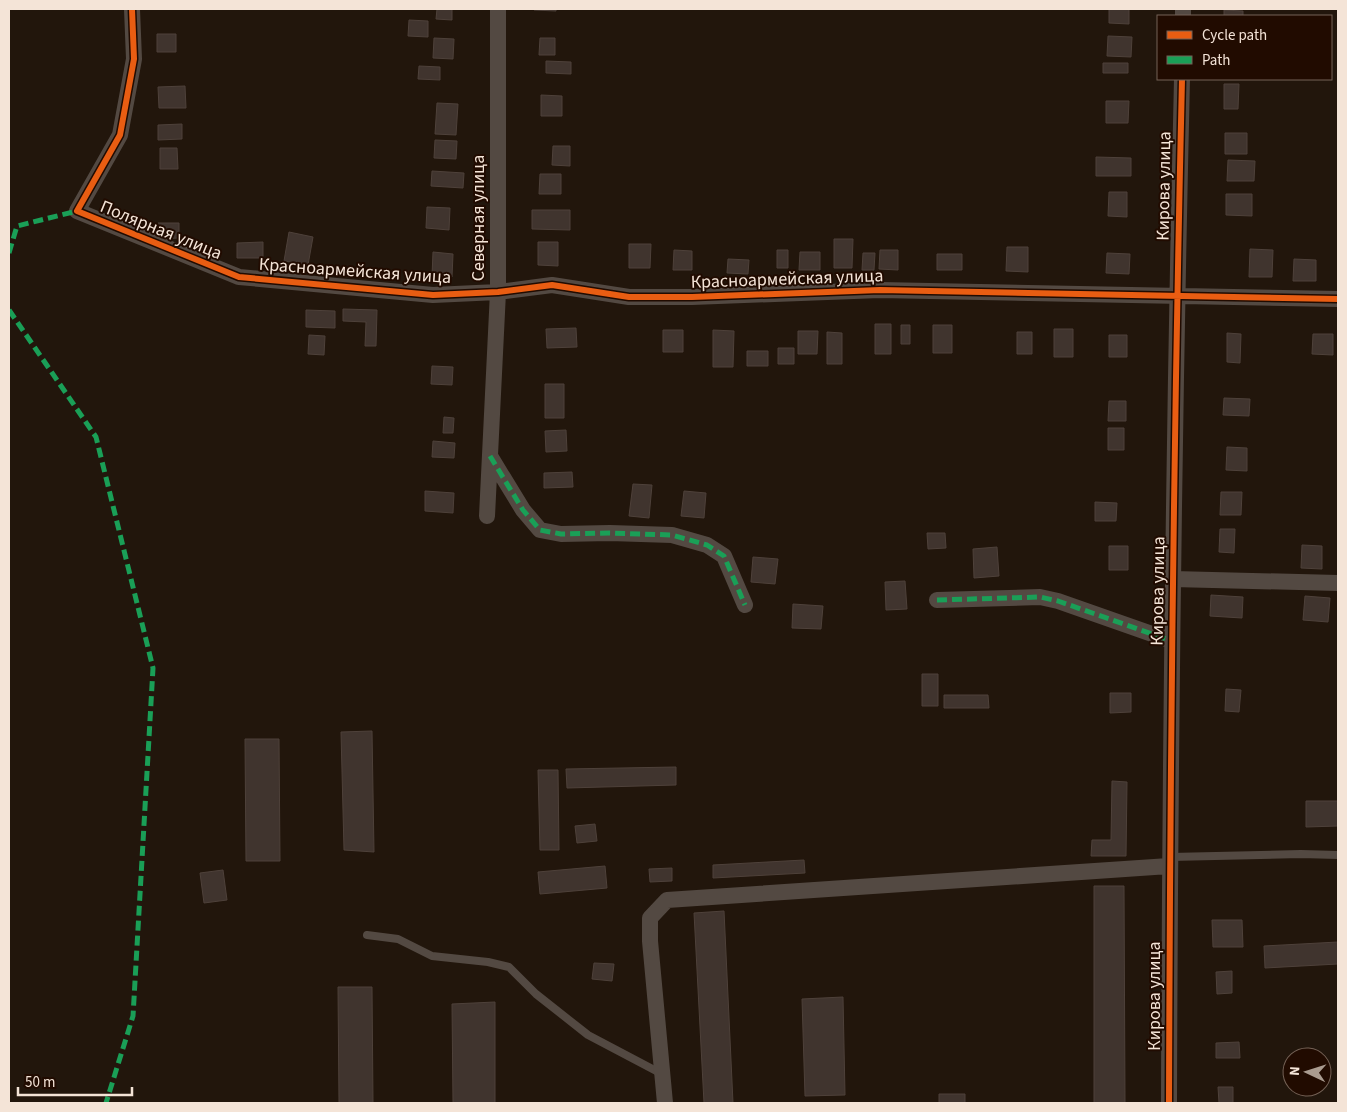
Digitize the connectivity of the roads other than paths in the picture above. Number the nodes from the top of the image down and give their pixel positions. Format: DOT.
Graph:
graph roads {
  1 [pos="132,9"];
  2 [pos="498,9"];
  3 [pos="1182,80"];
  4 [pos="239,277"];
  5 [pos="498,292"];
  6 [pos="1177,295"];
  7 [pos="1338,299"];
  8 [pos="490,456"];
  9 [pos="487,516"];
  10 [pos="1173,579"];
  11 [pos="1338,583"];
  12 [pos="937,600"];
  13 [pos="744,605"];
  14 [pos="1172,641"];
  15 [pos="1338,855"];
  16 [pos="1169,862"];
  17 [pos="367,935"];
  18 [pos="662,1074"];
  19 [pos="665,1103"];
  20 [pos="1169,1103"];
  1 -- 4 [label="street, Полярная улица"];
  2 -- 5 [label="street, Северная улица"];
  3 -- 6 [label="street, Кирова улица"];
  4 -- 5 [label="street, Красноармейская улица"];
  5 -- 6 [label="street, Красноармейская улица"];
  5 -- 8 [label="street, Северная улица"];
  6 -- 7 [label="street, Красноармейская улица"];
  6 -- 10 [label="street, Кирова улица"];
  8 -- 9 [label="street, Северная улица"];
  8 -- 13 [label="street"];
  10 -- 11 [label="street, Кирова улица"];
  10 -- 14 [label="street, Кирова улица"];
  12 -- 14 [label="street"];
  14 -- 16 [label="street, Кирова улица"];
  15 -- 16 [label="lane"];
  16 -- 18 [label="street"];
  16 -- 20 [label="street, Кирова улица"];
  17 -- 18 [label="lane"];
  18 -- 19 [label="street"];
}
